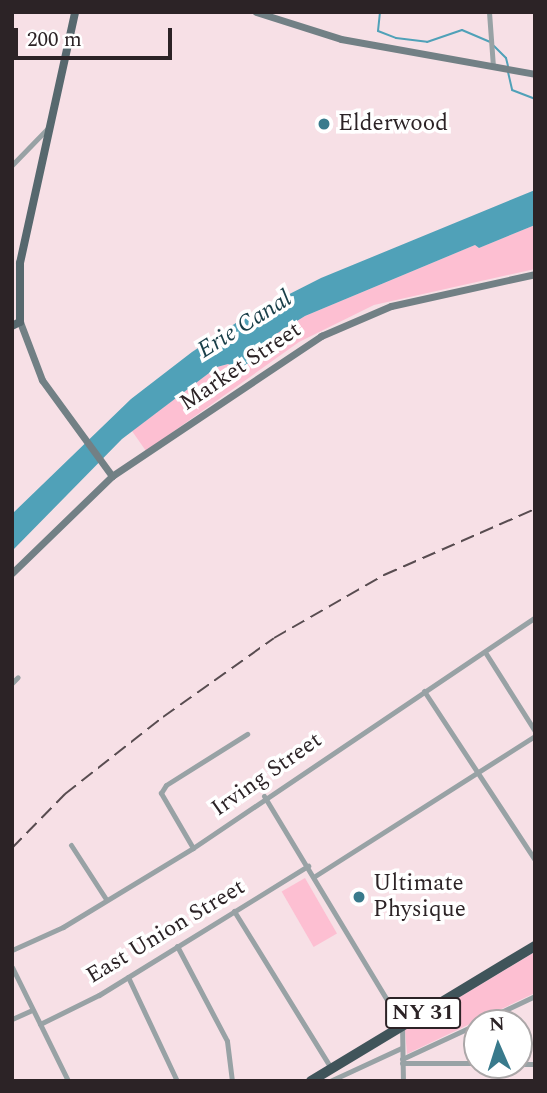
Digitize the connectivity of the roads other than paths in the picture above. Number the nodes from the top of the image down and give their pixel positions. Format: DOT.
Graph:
graph roads {
  1 [pos="75,12"];
  2 [pos="256,12"];
  3 [pos="489,12"];
  4 [pos="493,67"];
  5 [pos="535,74"];
  6 [pos="49,128"];
  7 [pos="12,165"];
  8 [pos="535,274"];
  9 [pos="16,324"];
  10 [pos="112,476"];
  11 [pos="12,573"];
  12 [pos="535,617"];
  13 [pos="485,652"];
  14 [pos="18,677"];
  15 [pos="12,683"];
  16 [pos="424,691"];
  17 [pos="247,734"];
  18 [pos="535,734"];
  19 [pos="478,776"];
  20 [pos="264,796"];
  21 [pos="71,845"];
  22 [pos="193,848"];
  23 [pos="535,860"];
  24 [pos="308,866"];
  25 [pos="315,876"];
  26 [pos="106,899"];
  27 [pos="234,911"];
  28 [pos="177,946"];
  29 [pos="535,946"];
  30 [pos="12,950"];
  31 [pos="12,967"];
  32 [pos="128,977"];
  33 [pos="535,996"];
  34 [pos="508,1009"];
  35 [pos="32,1010"];
  36 [pos="12,1019"];
  37 [pos="40,1024"];
  38 [pos="402,1025"];
  39 [pos="463,1030"];
  40 [pos="401,1048"];
  41 [pos="402,1061"];
  42 [pos="463,1063"];
  43 [pos="331,1068"];
  44 [pos="68,1081"];
  45 [pos="177,1081"];
  46 [pos="232,1081"];
  47 [pos="311,1081"];
  48 [pos="330,1081"];
  49 [pos="403,1081"];
  1 -- 6 [label="main road"];
  2 -- 4 [label="street"];
  3 -- 4 [label="street"];
  4 -- 5 [label="street"];
  6 -- 7 [label="street"];
  6 -- 9 [label="main road"];
  8 -- 10 [label="street, Market Street"];
  9 -- 10 [label="street"];
  10 -- 11 [label="street, Market Street"];
  12 -- 13 [label="street, Irving Street"];
  13 -- 16 [label="street, Irving Street"];
  13 -- 18 [label="street"];
  14 -- 15 [label="street"];
  16 -- 19 [label="street"];
  16 -- 20 [label="street, Irving Street"];
  17 -- 22 [label="street"];
  18 -- 19 [label="street"];
  19 -- 23 [label="street"];
  19 -- 25 [label="street"];
  20 -- 22 [label="street, Irving Street"];
  20 -- 24 [label="street"];
  21 -- 26 [label="street"];
  22 -- 26 [label="street, Irving Street"];
  24 -- 25 [label="street"];
  24 -- 27 [label="street, East Union Street"];
  25 -- 38 [label="street"];
  26 -- 30 [label="street, Irving Street"];
  27 -- 28 [label="street, East Union Street"];
  27 -- 43 [label="street"];
  28 -- 32 [label="street, East Union Street"];
  28 -- 46 [label="street"];
  29 -- 38 [label="highway, NY 31"];
  31 -- 35 [label="street"];
  32 -- 37 [label="street, East Union Street"];
  32 -- 45 [label="street"];
  33 -- 34 [label="street"];
  35 -- 36 [label="street"];
  35 -- 37 [label="street"];
  37 -- 44 [label="street"];
  38 -- 40 [label="street"];
  38 -- 43 [label="highway, NY 31"];
  39 -- 41 [label="street"];
  40 -- 41 [label="street"];
  40 -- 48 [label="street"];
  41 -- 42 [label="street"];
  41 -- 49 [label="street"];
  43 -- 47 [label="highway, NY 31"];
}
